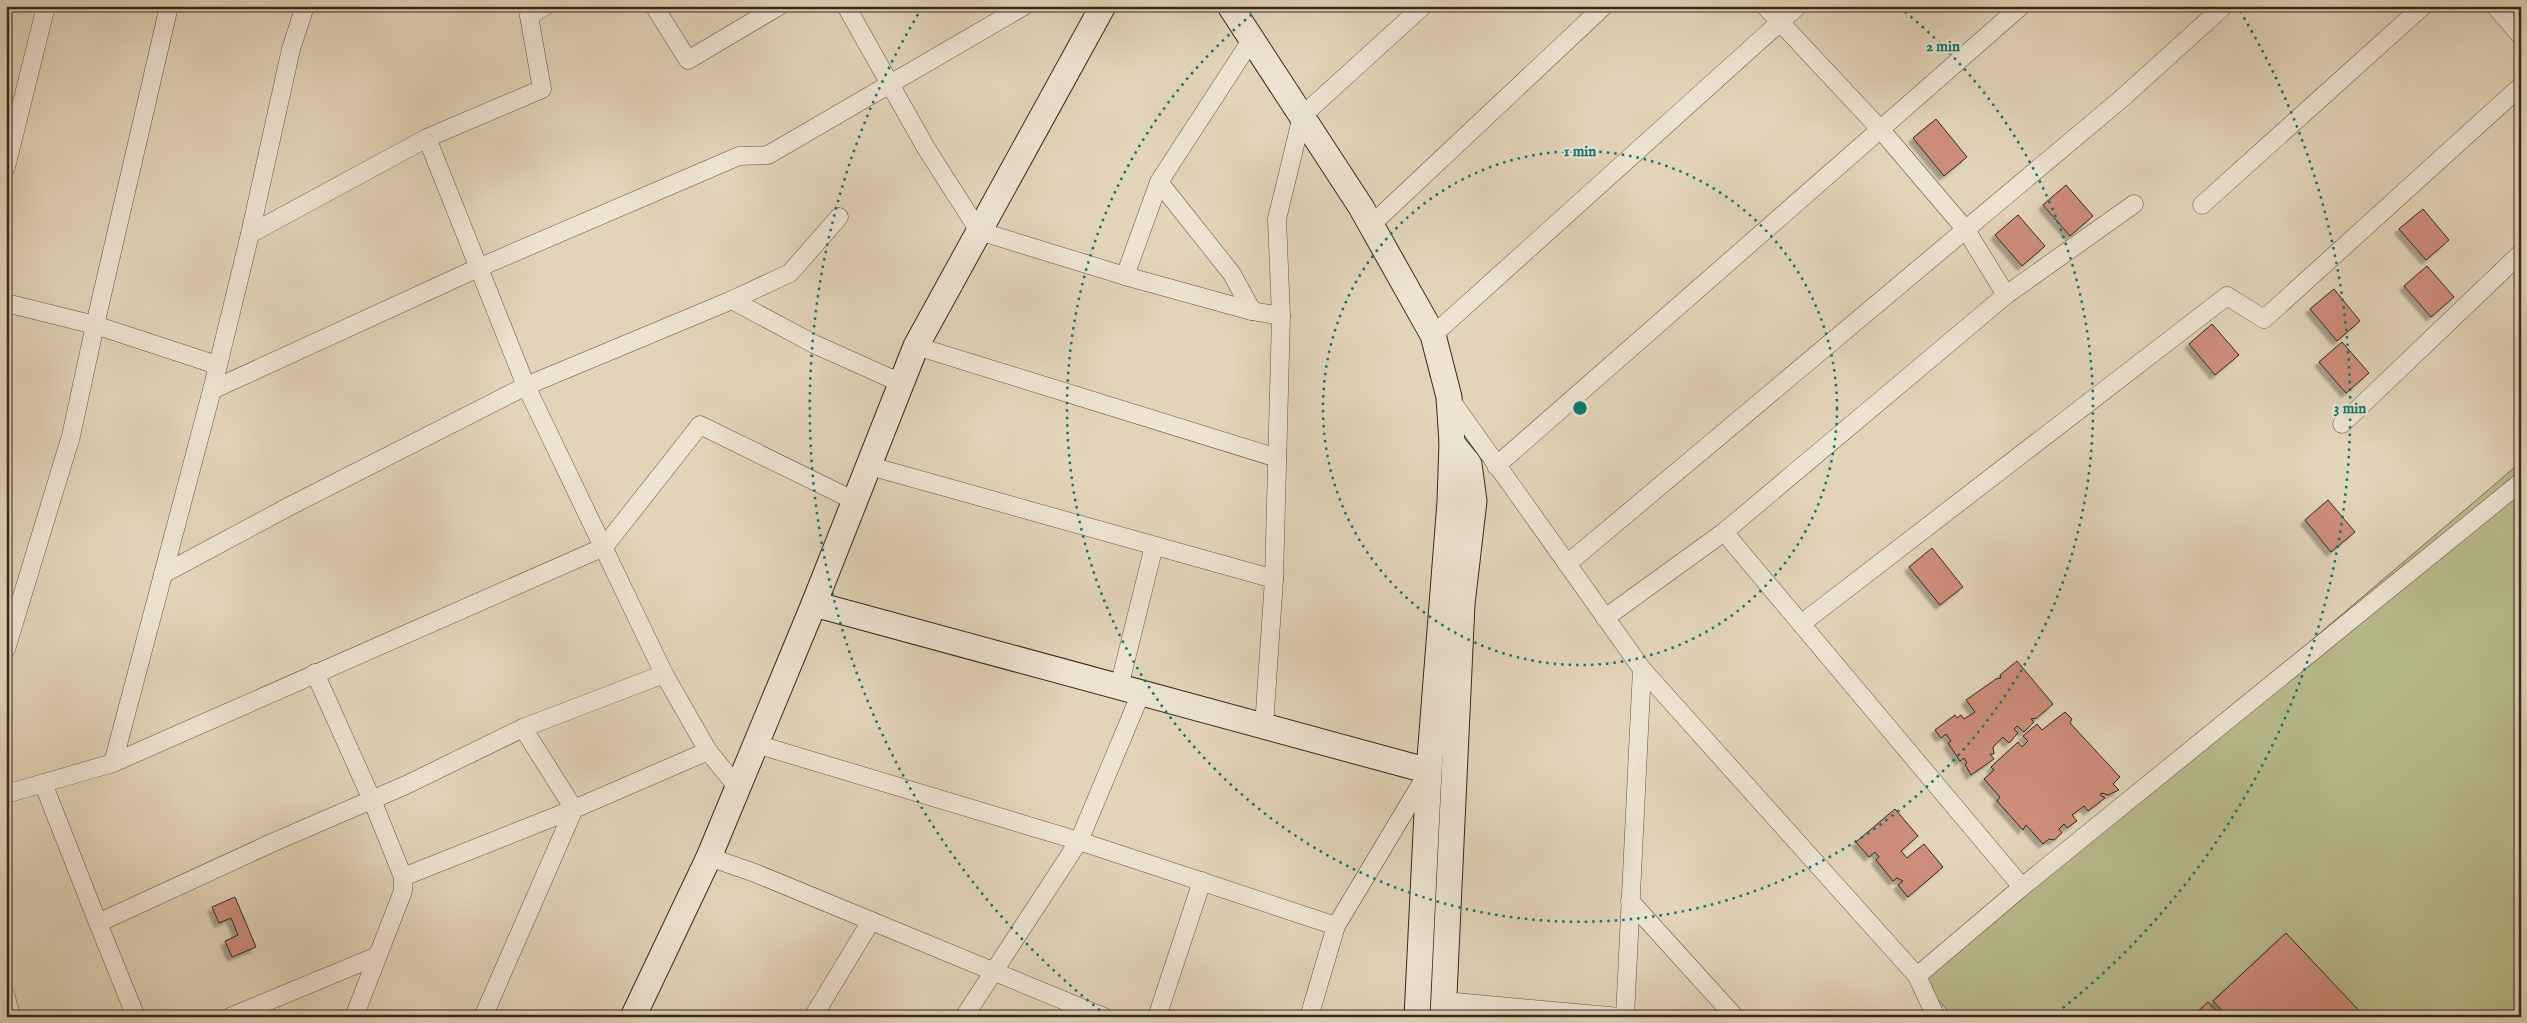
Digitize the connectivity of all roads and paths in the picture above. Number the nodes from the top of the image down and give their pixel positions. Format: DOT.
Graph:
graph roads {
  1 [pos="46,6"];
  2 [pos="169,6"];
  3 [pos="305,6"];
  4 [pos="545,6"];
  5 [pos="654,6"];
  6 [pos="779,6"];
  7 [pos="846,6"];
  8 [pos="1024,6"];
  9 [pos="1103,6"];
  10 [pos="1424,6"];
  11 [pos="1604,6"];
  12 [pos="1765,6"];
  13 [pos="1798,6"];
  14 [pos="2020,6"];
  15 [pos="2224,6"];
  16 [pos="2423,6"];
  17 [pos="2495,6"];
  18 [pos="1233,8"];
  19 [pos="1780,22"];
  20 [pos="2521,36"];
  21 [pos="1252,39"];
  22 [pos="890,84"];
  23 [pos="2521,86"];
  24 [pos="1302,116"];
  25 [pos="1881,130"];
  26 [pos="427,138"];
  27 [pos="6,167"];
  28 [pos="1159,182"];
  29 [pos="2134,204"];
  30 [pos="2202,205"];
  31 [pos="840,217"];
  32 [pos="1371,226"];
  33 [pos="1966,230"];
  34 [pos="979,231"];
  35 [pos="250,234"];
  36 [pos="2521,253"];
  37 [pos="478,268"];
  38 [pos="1125,276"];
  39 [pos="2006,295"];
  40 [pos="732,300"];
  41 [pos="6,303"];
  42 [pos="1252,310"];
  43 [pos="1281,316"];
  44 [pos="95,325"];
  45 [pos="1433,335"];
  46 [pos="916,346"];
  47 [pos="216,365"];
  48 [pos="902,383"];
  49 [pos="526,386"];
  50 [pos="212,390"];
  51 [pos="1449,397"];
  52 [pos="2342,424"];
  53 [pos="1452,443"];
  54 [pos="1277,458"];
  55 [pos="870,466"];
  56 [pos="1496,466"];
  57 [pos="2521,482"];
  58 [pos="855,501"];
  59 [pos="1724,532"];
  60 [pos="1154,546"];
  61 [pos="604,547"];
  62 [pos="1567,564"];
  63 [pos="163,574"];
  64 [pos="1274,580"];
  65 [pos="814,604"];
  66 [pos="1605,618"];
  67 [pos="1801,624"];
  68 [pos="6,649"];
  69 [pos="1642,669"];
  70 [pos="315,673"];
  71 [pos="664,674"];
  72 [pos="1130,690"];
  73 [pos="1264,726"];
  74 [pos="523,728"];
  75 [pos="756,744"];
  76 [pos="708,751"];
  77 [pos="114,763"];
  78 [pos="1429,771"];
  79 [pos="42,783"];
  80 [pos="738,788"];
  81 [pos="6,794"];
  82 [pos="372,800"];
  83 [pos="574,808"];
  84 [pos="1079,841"];
  85 [pos="709,857"];
  86 [pos="403,877"];
  87 [pos="1202,881"];
  88 [pos="2022,887"];
  89 [pos="1630,901"];
  90 [pos="871,921"];
  91 [pos="98,923"];
  92 [pos="1336,926"];
  93 [pos="378,956"];
  94 [pos="993,971"];
  95 [pos="1917,976"];
  96 [pos="6,997"];
  97 [pos="1443,1009"];
  98 [pos="11,1017"];
  99 [pos="136,1017"];
  100 [pos="230,1017"];
  101 [pos="354,1017"];
  102 [pos="483,1017"];
  103 [pos="633,1017"];
  104 [pos="813,1017"];
  105 [pos="964,1017"];
  106 [pos="1104,1017"];
  107 [pos="1157,1017"];
  108 [pos="1309,1017"];
  109 [pos="1417,1017"];
  110 [pos="1620,1017"];
  111 [pos="1625,1017"];
  112 [pos="1735,1017"];
  113 [pos="1936,1017"];
  1 -- 27 [label="street"];
  2 -- 44 [label="street"];
  3 -- 35 [label="street"];
  4 -- 26 [label="street"];
  5 -- 6 [label="street"];
  7 -- 22 [label="street"];
  8 -- 22 [label="street"];
  9 -- 34 [label="street"];
  10 -- 24 [label="street"];
  11 -- 32 [label="street"];
  12 -- 19 [label="street"];
  13 -- 19 [label="street"];
  14 -- 25 [label="street"];
  15 -- 33 [label="street"];
  16 -- 30 [label="street"];
  17 -- 20 [label="street"];
  18 -- 21 [label="street"];
  19 -- 25 [label="street"];
  19 -- 45 [label="street"];
  21 -- 24 [label="street"];
  21 -- 28 [label="street"];
  22 -- 34 [label="street"];
  22 -- 37 [label="street"];
  23 -- 67 [label="street"];
  24 -- 32 [label="street"];
  24 -- 43 [label="street"];
  25 -- 33 [label="street"];
  25 -- 56 [label="street"];
  26 -- 35 [label="street"];
  26 -- 37 [label="street"];
  28 -- 38 [label="street"];
  28 -- 42 [label="street"];
  29 -- 39 [label="street"];
  31 -- 40 [label="street"];
  32 -- 45 [label="street"];
  33 -- 39 [label="street"];
  33 -- 62 [label="street"];
  34 -- 38 [label="street"];
  34 -- 46 [label="street"];
  35 -- 47 [label="street"];
  36 -- 52 [label="street"];
  37 -- 49 [label="street"];
  37 -- 50 [label="street"];
  38 -- 42 [label="street"];
  39 -- 59 [label="street"];
  40 -- 48 [label="street"];
  40 -- 49 [label="street"];
  41 -- 44 [label="street"];
  42 -- 43 [label="street"];
  43 -- 54 [label="street"];
  44 -- 47 [label="street"];
  44 -- 68 [label="street"];
  45 -- 51 [label="street"];
  46 -- 48 [label="street"];
  46 -- 54 [label="street"];
  47 -- 50 [label="street"];
  48 -- 55 [label="street"];
  49 -- 61 [label="street"];
  49 -- 63 [label="street"];
  50 -- 63 [label="street"];
  51 -- 53 [label="street"];
  51 -- 56 [label="street"];
  53 -- 78 [label="street"];
  53 -- 97 [label="street"];
  54 -- 64 [label="street"];
  55 -- 58 [label="street"];
  55 -- 60 [label="street"];
  56 -- 62 [label="street"];
  57 -- 88 [label="street"];
  58 -- 61 [label="street"];
  58 -- 65 [label="street"];
  59 -- 66 [label="street"];
  59 -- 67 [label="street"];
  60 -- 64 [label="street"];
  60 -- 72 [label="street"];
  61 -- 70 [label="street"];
  61 -- 71 [label="street"];
  62 -- 66 [label="street"];
  63 -- 77 [label="street"];
  64 -- 73 [label="street"];
  65 -- 72 [label="street"];
  65 -- 75 [label="street"];
  66 -- 69 [label="street"];
  67 -- 88 [label="street"];
  69 -- 89 [label="street"];
  69 -- 95 [label="street"];
  70 -- 77 [label="street"];
  70 -- 82 [label="street"];
  71 -- 74 [label="street"];
  71 -- 76 [label="street"];
  72 -- 73 [label="street"];
  72 -- 84 [label="street"];
  73 -- 78 [label="street"];
  74 -- 82 [label="street"];
  74 -- 83 [label="street"];
  75 -- 80 [label="street"];
  75 -- 84 [label="street"];
  76 -- 80 [label="street"];
  76 -- 83 [label="street"];
  77 -- 79 [label="street"];
  78 -- 92 [label="street"];
  78 -- 109 [label="street"];
  79 -- 81 [label="street"];
  79 -- 91 [label="street"];
  80 -- 85 [label="street"];
  82 -- 86 [label="street"];
  82 -- 91 [label="street"];
  83 -- 86 [label="street"];
  83 -- 102 [label="street"];
  84 -- 87 [label="street"];
  84 -- 94 [label="street"];
  85 -- 90 [label="street"];
  85 -- 103 [label="street"];
  86 -- 93 [label="street"];
  87 -- 92 [label="street"];
  87 -- 107 [label="street"];
  88 -- 95 [label="street"];
  89 -- 111 [label="street"];
  89 -- 112 [label="street"];
  90 -- 94 [label="street"];
  90 -- 104 [label="street"];
  91 -- 99 [label="street"];
  92 -- 108 [label="street"];
  93 -- 100 [label="street"];
  93 -- 101 [label="street"];
  94 -- 105 [label="street"];
  94 -- 106 [label="street"];
  95 -- 113 [label="street"];
  96 -- 98 [label="street"];
  97 -- 110 [label="street"];
}
